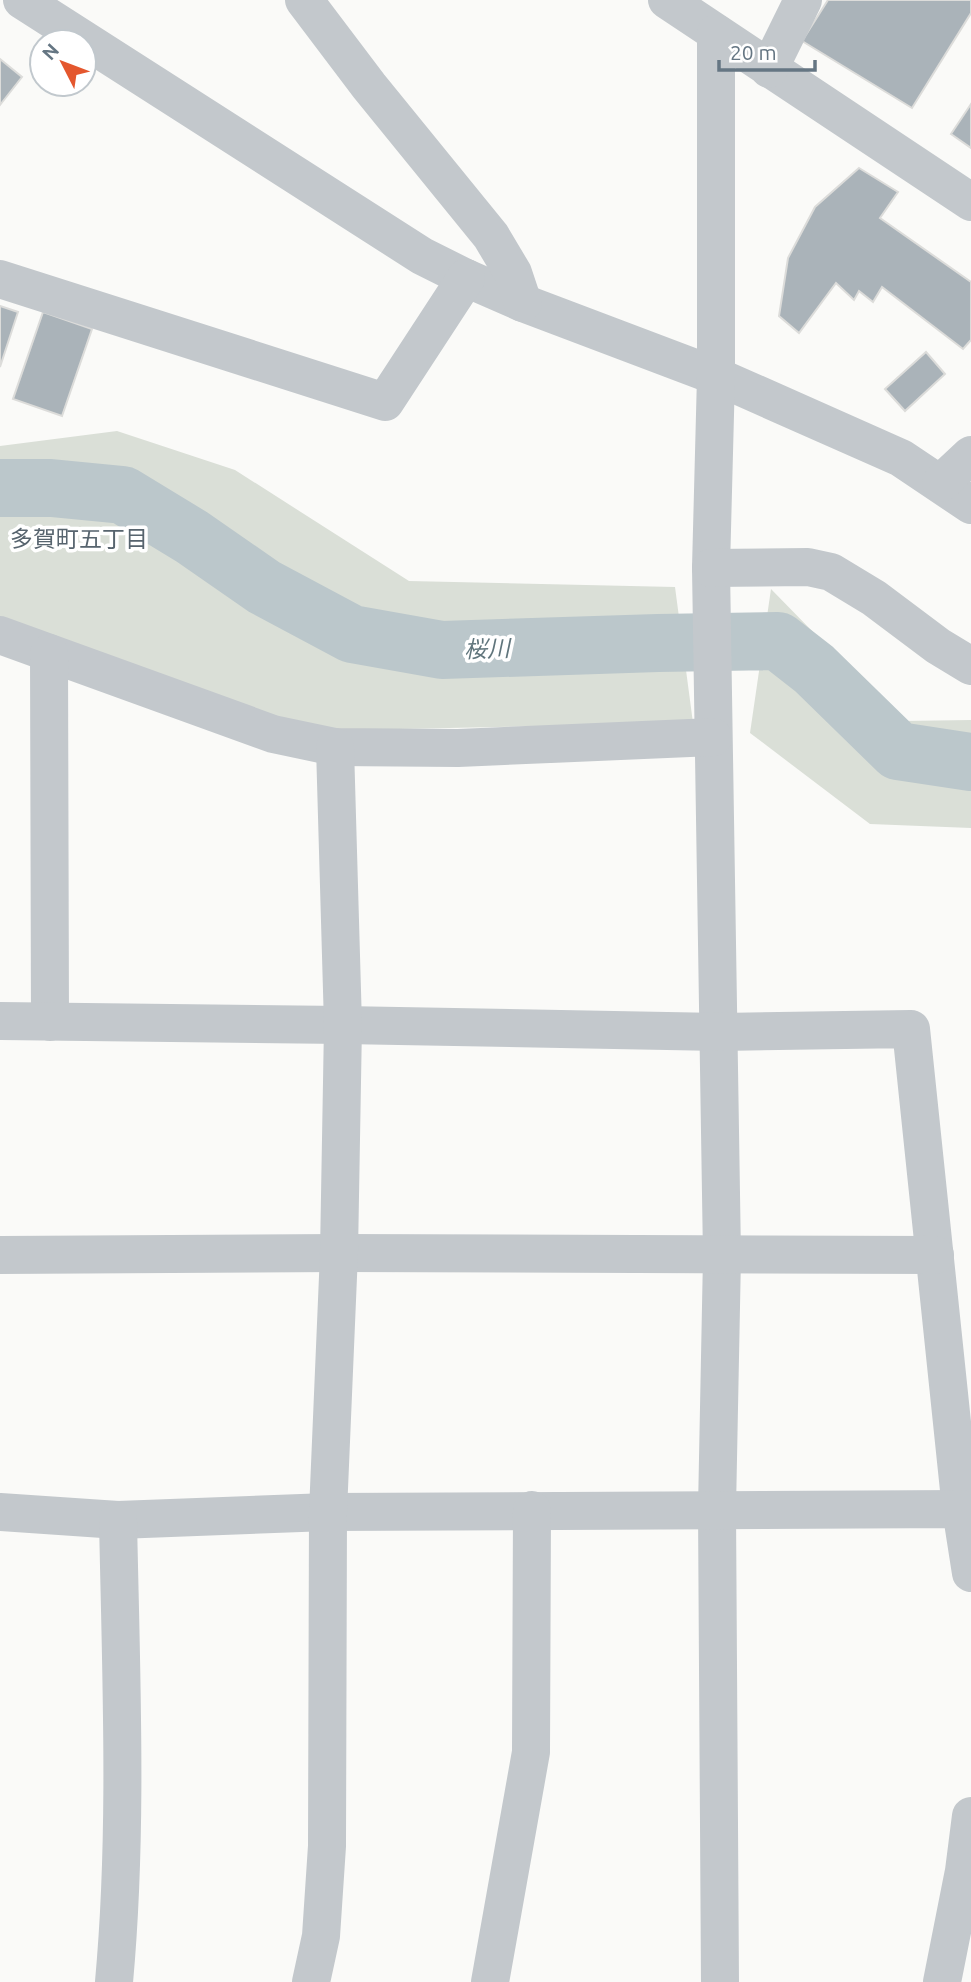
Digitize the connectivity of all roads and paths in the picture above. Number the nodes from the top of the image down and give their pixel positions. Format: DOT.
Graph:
graph roads {
  1 [pos="22,0"];
  2 [pos="304,0"];
  3 [pos="667,0"];
  4 [pos="803,0"];
  5 [pos="716,33"];
  6 [pos="769,69"];
  7 [pos="971,202"];
  8 [pos="466,278"];
  9 [pos="0,279"];
  10 [pos="523,303"];
  11 [pos="716,376"];
  12 [pos="971,455"];
  13 [pos="941,483"];
  14 [pos="971,505"];
  15 [pos="711,579"];
  16 [pos="0,635"];
  17 [pos="49,653"];
  18 [pos="971,666"];
  19 [pos="713,737"];
  20 [pos="335,747"];
  21 [pos="0,1021"];
  22 [pos="50,1022"];
  23 [pos="343,1025"];
  24 [pos="720,1032"];
  25 [pos="339,1254"];
  26 [pos="0,1255"];
  27 [pos="722,1255"];
  28 [pos="935,1255"];
  29 [pos="961,1508"];
  30 [pos="717,1509"];
  31 [pos="532,1510"];
  32 [pos="0,1512"];
  33 [pos="328,1512"];
  34 [pos="118,1520"];
  35 [pos="971,1573"];
  36 [pos="971,1816"];
  37 [pos="114,1982"];
  38 [pos="311,1982"];
  39 [pos="490,1982"];
  40 [pos="720,1982"];
  41 [pos="942,1982"];
  1 -- 8 [label="street"];
  2 -- 10 [label="street"];
  3 -- 5 [label="street"];
  4 -- 6 [label="street"];
  5 -- 6 [label="street"];
  5 -- 11 [label="street"];
  6 -- 7 [label="street"];
  8 -- 9 [label="street"];
  8 -- 10 [label="street"];
  10 -- 11 [label="street"];
  11 -- 13 [label="street"];
  11 -- 15 [label="street"];
  12 -- 13 [label="street"];
  13 -- 14 [label="street"];
  15 -- 18 [label="street"];
  15 -- 19 [label="street"];
  16 -- 17 [label="street"];
  17 -- 20 [label="street"];
  17 -- 22 [label="street"];
  19 -- 20 [label="street"];
  19 -- 24 [label="street"];
  20 -- 23 [label="street"];
  21 -- 22 [label="street"];
  22 -- 23 [label="street"];
  23 -- 24 [label="street"];
  23 -- 25 [label="street"];
  24 -- 27 [label="street"];
  24 -- 28 [label="street"];
  25 -- 26 [label="street"];
  25 -- 27 [label="street"];
  25 -- 33 [label="street"];
  27 -- 28 [label="street"];
  27 -- 30 [label="street"];
  28 -- 29 [label="street"];
  29 -- 30 [label="street"];
  29 -- 35 [label="street"];
  30 -- 31 [label="street"];
  30 -- 40 [label="street"];
  31 -- 33 [label="street"];
  31 -- 39 [label="street"];
  32 -- 34 [label="street"];
  33 -- 34 [label="street"];
  33 -- 38 [label="street"];
  34 -- 37 [label="street"];
  36 -- 41 [label="street"];
}
